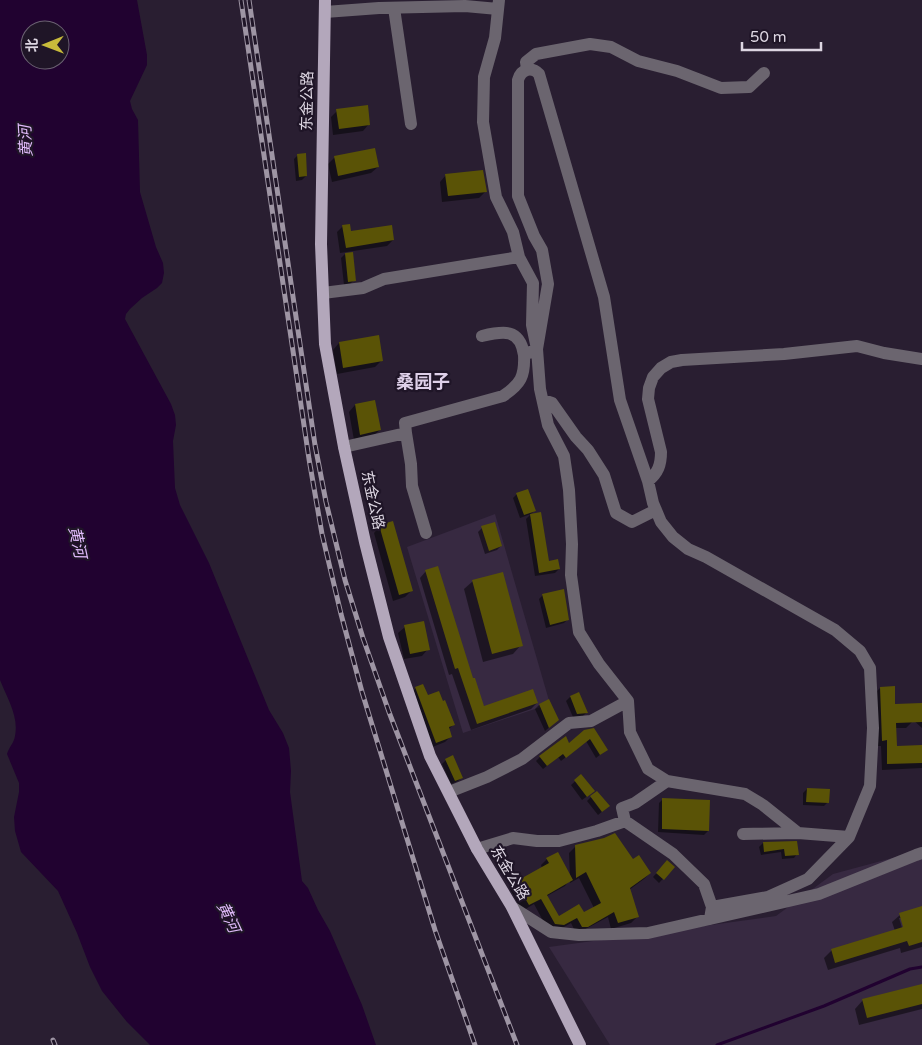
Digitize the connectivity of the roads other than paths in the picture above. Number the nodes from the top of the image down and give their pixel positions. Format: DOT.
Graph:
graph roads {
  1 [pos="499,5"];
  2 [pos="325,6"];
  3 [pos="394,8"];
  4 [pos="527,69"];
  5 [pos="764,73"];
  6 [pos="411,124"];
  7 [pos="519,257"];
  8 [pos="323,294"];
  9 [pos="482,336"];
  10 [pos="537,349"];
  11 [pos="524,355"];
  12 [pos="922,359"];
  13 [pos="543,400"];
  14 [pos="406,433"];
  15 [pos="344,446"];
  16 [pos="648,481"];
  17 [pos="656,510"];
  18 [pos="426,533"];
  19 [pos="628,701"];
  20 [pos="667,781"];
  21 [pos="449,792"];
  22 [pos="625,821"];
  23 [pos="798,832"];
  24 [pos="743,834"];
  25 [pos="849,837"];
  26 [pos="477,849"];
  27 [pos="922,853"];
  28 [pos="512,907"];
  29 [pos="711,913"];
  30 [pos="580,1045"];
  1 -- 3 [label="street"];
  1 -- 7 [label="street"];
  2 -- 3 [label="street"];
  2 -- 8 [label="main road, 东金公路"];
  3 -- 6 [label="street"];
  4 -- 5 [label="street"];
  4 -- 10 [label="street"];
  4 -- 16 [label="street"];
  7 -- 8 [label="street"];
  7 -- 10 [label="street"];
  8 -- 15 [label="main road, 东金公路"];
  9 -- 11 [label="street"];
  10 -- 11 [label="street"];
  10 -- 13 [label="street"];
  11 -- 14 [label="street"];
  12 -- 16 [label="street"];
  13 -- 17 [label="street"];
  13 -- 19 [label="street"];
  14 -- 15 [label="street"];
  14 -- 18 [label="street"];
  15 -- 21 [label="main road, 东金公路"];
  16 -- 17 [label="street"];
  17 -- 25 [label="street"];
  19 -- 20 [label="street"];
  19 -- 21 [label="street"];
  20 -- 22 [label="street"];
  20 -- 23 [label="street"];
  21 -- 26 [label="main road, 东金公路"];
  22 -- 26 [label="street"];
  22 -- 29 [label="street"];
  23 -- 24 [label="street"];
  23 -- 25 [label="street"];
  25 -- 29 [label="street"];
  26 -- 28 [label="main road, 东金公路"];
  27 -- 29 [label="street"];
  28 -- 29 [label="street"];
  28 -- 30 [label="main road, 东金公路"];
}
